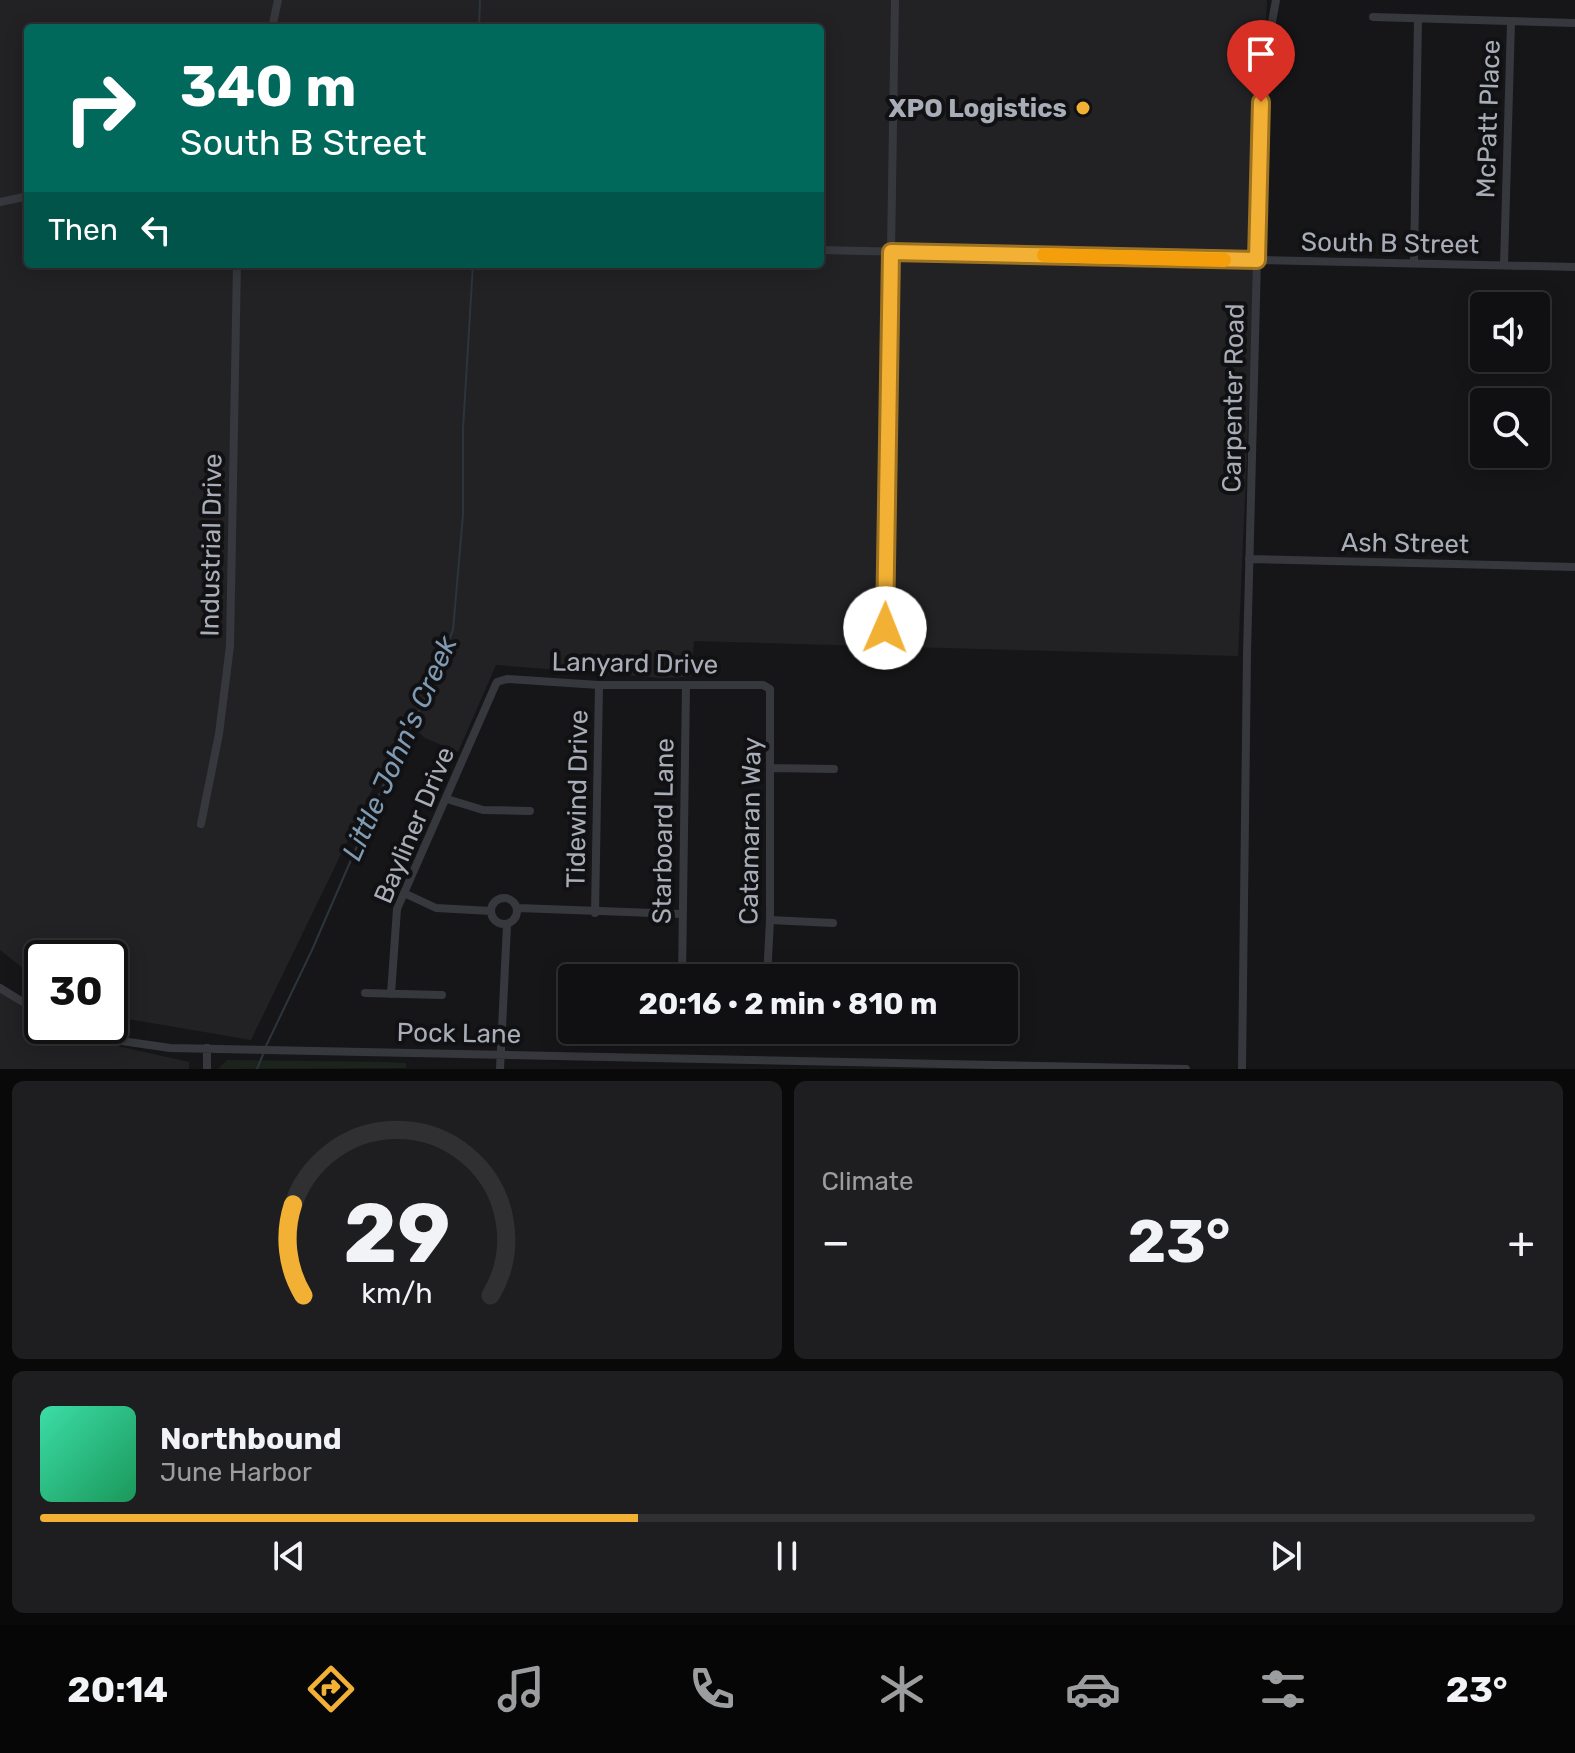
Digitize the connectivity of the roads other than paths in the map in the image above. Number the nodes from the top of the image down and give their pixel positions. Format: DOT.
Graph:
graph roads {
  1 [pos="278,0"];
  2 [pos="895,0"];
  3 [pos="1276,0"];
  4 [pos="1373,17"];
  5 [pos="1418,19"];
  6 [pos="1511,22"];
  7 [pos="1575,23"];
  8 [pos="273,24"];
  9 [pos="24,197"];
  10 [pos="0,202"];
  11 [pos="824,250"];
  12 [pos="891,252"];
  13 [pos="1257,260"];
  14 [pos="1414,263"];
  15 [pos="1504,265"];
  16 [pos="1575,267"];
  17 [pos="237,268"];
  18 [pos="1249,559"];
  19 [pos="1575,567"];
  20 [pos="885,628"];
  21 [pos="502,680"];
  22 [pos="599,685"];
  23 [pos="686,685"];
  24 [pos="767,687"];
  25 [pos="770,768"];
  26 [pos="834,769"];
  27 [pos="447,799"];
  28 [pos="530,811"];
  29 [pos="201,824"];
  30 [pos="404,893"];
  31 [pos="518,908"];
  32 [pos="491,911"];
  33 [pos="595,913"];
  34 [pos="681,914"];
  35 [pos="770,920"];
  36 [pos="833,923"];
  37 [pos="507,925"];
  38 [pos="682,964"];
  39 [pos="768,964"];
  40 [pos="0,988"];
  41 [pos="365,993"];
  42 [pos="391,994"];
  43 [pos="442,995"];
  44 [pos="24,1003"];
  45 [pos="128,1043"];
  46 [pos="207,1048"];
  47 [pos="500,1054"];
  48 [pos="207,1069"];
  49 [pos="500,1069"];
  50 [pos="1186,1069"];
  51 [pos="1242,1069"];
  1 -- 8 [label="street"];
  2 -- 12 [label="street"];
  3 -- 13 [label="street, Carpenter Road"];
  4 -- 5 [label="street"];
  5 -- 6 [label="street"];
  5 -- 14 [label="street"];
  6 -- 7 [label="street"];
  6 -- 15 [label="street, McPatt Place"];
  9 -- 10 [label="street"];
  11 -- 12 [label="street, South B Street"];
  12 -- 13 [label="street, South B Street"];
  12 -- 20 [label="street"];
  13 -- 14 [label="street, South B Street"];
  13 -- 18 [label="street, Carpenter Road"];
  14 -- 15 [label="street, South B Street"];
  15 -- 16 [label="street, South B Street"];
  17 -- 29 [label="street, Industrial Drive"];
  18 -- 19 [label="street, Ash Street"];
  18 -- 51 [label="street"];
  21 -- 22 [label="street, Lanyard Drive"];
  21 -- 27 [label="street, Bayliner Drive"];
  22 -- 23 [label="street, Lanyard Drive"];
  22 -- 33 [label="street, Tidewind Drive"];
  23 -- 24 [label="street, Lanyard Drive"];
  23 -- 34 [label="street, Starboard Lane"];
  24 -- 25 [label="street, Catamaran Way"];
  25 -- 26 [label="street"];
  25 -- 35 [label="street, Catamaran Way"];
  27 -- 28 [label="street"];
  27 -- 30 [label="street, Bayliner Drive"];
  30 -- 32 [label="street"];
  30 -- 42 [label="street, Bayliner Drive"];
  31 -- 32 [label="street"];
  31 -- 33 [label="street"];
  31 -- 37 [label="street"];
  32 -- 37 [label="street"];
  33 -- 34 [label="street"];
  34 -- 38 [label="street, Starboard Lane"];
  35 -- 36 [label="street"];
  35 -- 39 [label="street, Catamaran Way"];
  37 -- 47 [label="street"];
  40 -- 44 [label="street"];
  41 -- 42 [label="street"];
  42 -- 43 [label="street"];
  45 -- 46 [label="street, Pock Lane"];
  46 -- 47 [label="street, Pock Lane"];
  46 -- 48 [label="street"];
  47 -- 49 [label="street"];
  47 -- 50 [label="street, Pock Lane"];
}
